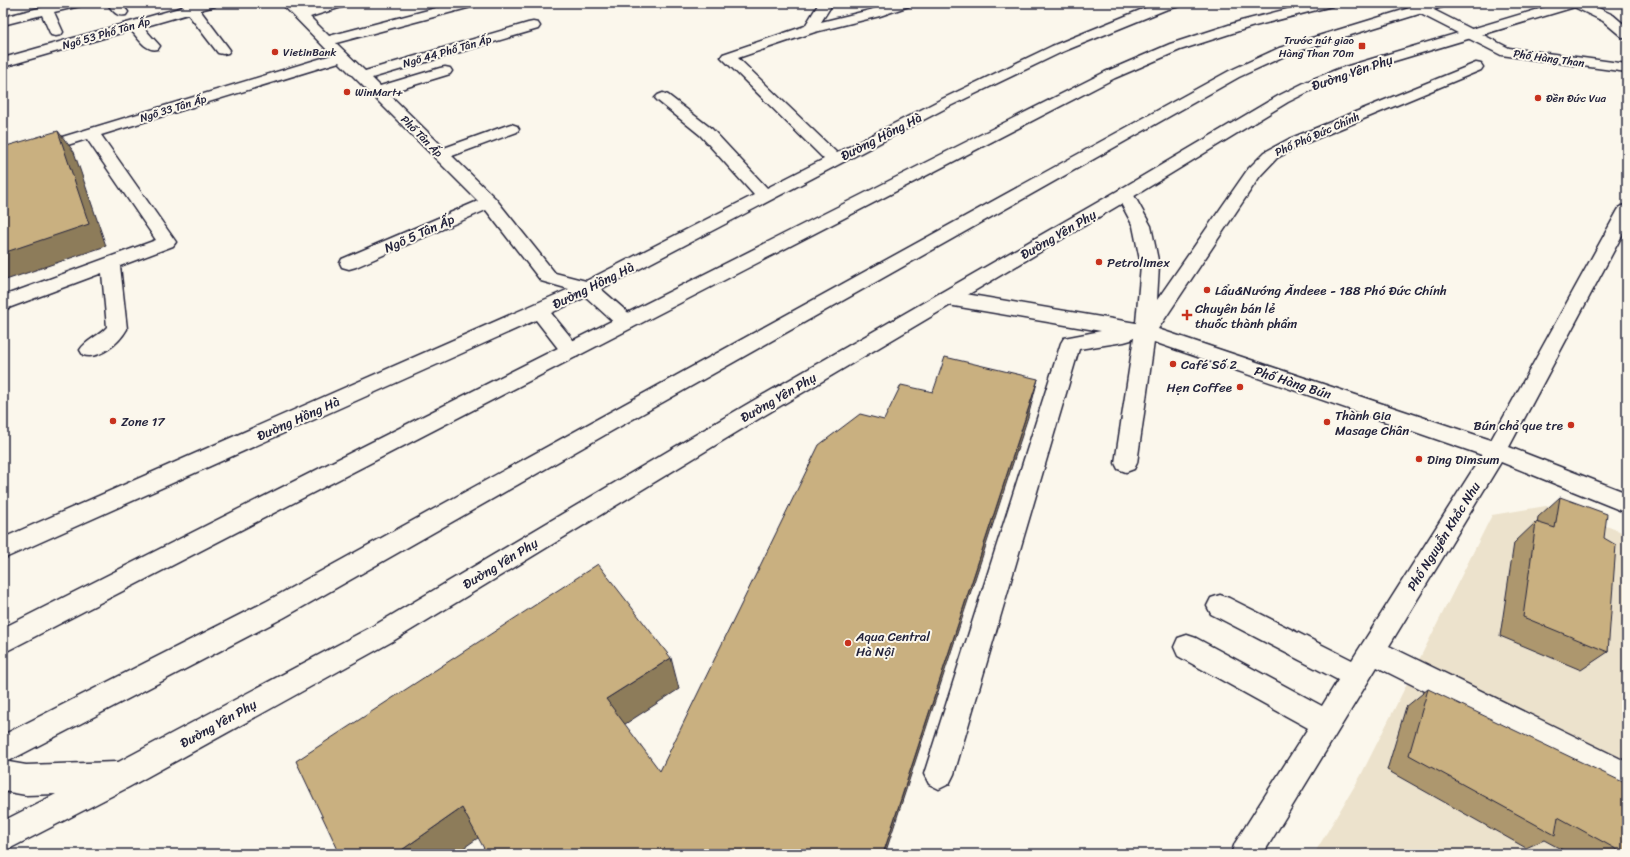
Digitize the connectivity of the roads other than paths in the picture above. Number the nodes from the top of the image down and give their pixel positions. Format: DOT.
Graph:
graph roads {
  1 [pos="75,3"];
  2 [pos="210,3"];
  3 [pos="288,3"];
  4 [pos="340,3"];
  5 [pos="470,3"];
  6 [pos="826,3"];
  7 [pos="904,3"];
  8 [pos="1175,3"];
  9 [pos="1327,3"];
  10 [pos="1440,3"];
  11 [pos="1573,3"];
  12 [pos="1577,3"];
  13 [pos="1157,5"];
  14 [pos="189,6"];
  15 [pos="1415,6"];
  16 [pos="46,10"];
  17 [pos="301,15"];
  18 [pos="3,21"];
  19 [pos="134,25"];
  20 [pos="533,26"];
  21 [pos="810,29"];
  22 [pos="56,32"];
  23 [pos="1469,33"];
  24 [pos="1627,34"];
  25 [pos="326,40"];
  26 [pos="153,46"];
  27 [pos="223,50"];
  28 [pos="343,56"];
  29 [pos="3,63"];
  30 [pos="1476,67"];
  31 [pos="1627,68"];
  32 [pos="445,71"];
  33 [pos="362,76"];
  34 [pos="378,91"];
  35 [pos="663,98"];
  36 [pos="511,129"];
  37 [pos="91,133"];
  38 [pos="441,155"];
  39 [pos="3,160"];
  40 [pos="835,160"];
  41 [pos="1125,194"];
  42 [pos="765,197"];
  43 [pos="489,202"];
  44 [pos="1627,210"];
  45 [pos="349,263"];
  46 [pos="110,264"];
  47 [pos="548,277"];
  48 [pos="588,288"];
  49 [pos="948,298"];
  50 [pos="3,303"];
  51 [pos="539,311"];
  52 [pos="626,322"];
  53 [pos="1145,332"];
  54 [pos="90,350"];
  55 [pos="571,351"];
  56 [pos="1496,451"];
  57 [pos="1126,463"];
  58 [pos="1627,503"];
  59 [pos="3,549"];
  60 [pos="1220,606"];
  61 [pos="3,641"];
  62 [pos="1188,647"];
  63 [pos="1372,651"];
  64 [pos="1357,676"];
  65 [pos="1327,723"];
  66 [pos="3,750"];
  67 [pos="939,774"];
  68 [pos="3,776"];
  69 [pos="119,777"];
  70 [pos="1627,777"];
  71 [pos="3,837"];
  72 [pos="1246,854"];
  1 -- 16 [label="street"];
  2 -- 14 [label="street, Ngõ 53 Phố Tân Ấp"];
  3 -- 17 [label="street, Phố Tân Ấp"];
  4 -- 17 [label="street"];
  5 -- 25 [label="street"];
  6 -- 21 [label="street"];
  7 -- 21 [label="street"];
  8 -- 13 [label="street, Đường Hồng Hà"];
  9 -- 52 [label="street"];
  10 -- 15 [label="street"];
  11 -- 23 [label="street, Đường Yên Phụ"];
  12 -- 24 [label="street"];
  13 -- 40 [label="street, Đường Hồng Hà"];
  14 -- 19 [label="street, Ngõ 53 Phố Tân Ấp"];
  14 -- 27 [label="street"];
  15 -- 23 [label="street, Phố Hàng Than"];
  15 -- 66 [label="street"];
  16 -- 18 [label="street"];
  16 -- 22 [label="street"];
  17 -- 25 [label="street, Phố Tân Ấp"];
  19 -- 26 [label="street"];
  19 -- 29 [label="street, Ngõ 53 Phố Tân Ấp"];
  20 -- 33 [label="street, Ngõ 44 Phố Tân Ấp"];
  21 -- 40 [label="street"];
  23 -- 31 [label="street, Phố Hàng Than"];
  23 -- 41 [label="street, Đường Yên Phụ"];
  25 -- 28 [label="street, Phố Tân Ấp"];
  28 -- 33 [label="street, Phố Tân Ấp"];
  28 -- 37 [label="street, Ngõ 33 Tân Ấp"];
  30 -- 53 [label="street, Phố Phó Đức Chính"];
  32 -- 34 [label="street"];
  33 -- 34 [label="street, Phố Tân Ấp"];
  34 -- 38 [label="street, Phố Tân Ấp"];
  35 -- 42 [label="street"];
  36 -- 38 [label="street"];
  37 -- 39 [label="street, Ngõ 33 Tân Ấp"];
  37 -- 46 [label="street"];
  38 -- 43 [label="street, Phố Tân Ấp"];
  40 -- 42 [label="street, Đường Hồng Hà"];
  41 -- 49 [label="street, Đường Yên Phụ"];
  41 -- 53 [label="street"];
  42 -- 48 [label="street, Đường Hồng Hà"];
  43 -- 45 [label="street, Ngõ 5 Tân Ấp"];
  43 -- 47 [label="street, Phố Tân Ấp"];
  44 -- 56 [label="street, Phố Nguyễn Khắc Nhu"];
  46 -- 50 [label="street"];
  46 -- 54 [label="street"];
  47 -- 48 [label="street"];
  47 -- 51 [label="street"];
  48 -- 51 [label="street, Đường Hồng Hà"];
  48 -- 52 [label="street"];
  49 -- 53 [label="street, Phố Hàng Bún"];
  49 -- 69 [label="street, Đường Yên Phụ"];
  51 -- 55 [label="street"];
  51 -- 59 [label="street, Đường Hồng Hà"];
  52 -- 55 [label="street"];
  53 -- 56 [label="street, Phố Hàng Bún"];
  53 -- 57 [label="street"];
  53 -- 67 [label="street"];
  55 -- 61 [label="street"];
  56 -- 58 [label="street, Phố Hàng Bún"];
  56 -- 63 [label="street, Phố Nguyễn Khắc Nhu"];
  60 -- 64 [label="street"];
  62 -- 65 [label="street"];
  63 -- 64 [label="street, Phố Nguyễn Khắc Nhu"];
  63 -- 70 [label="street"];
  64 -- 65 [label="street, Phố Nguyễn Khắc Nhu"];
  65 -- 72 [label="street, Phố Nguyễn Khắc Nhu"];
  68 -- 69 [label="street"];
  69 -- 71 [label="street, Đường Yên Phụ"];
}
